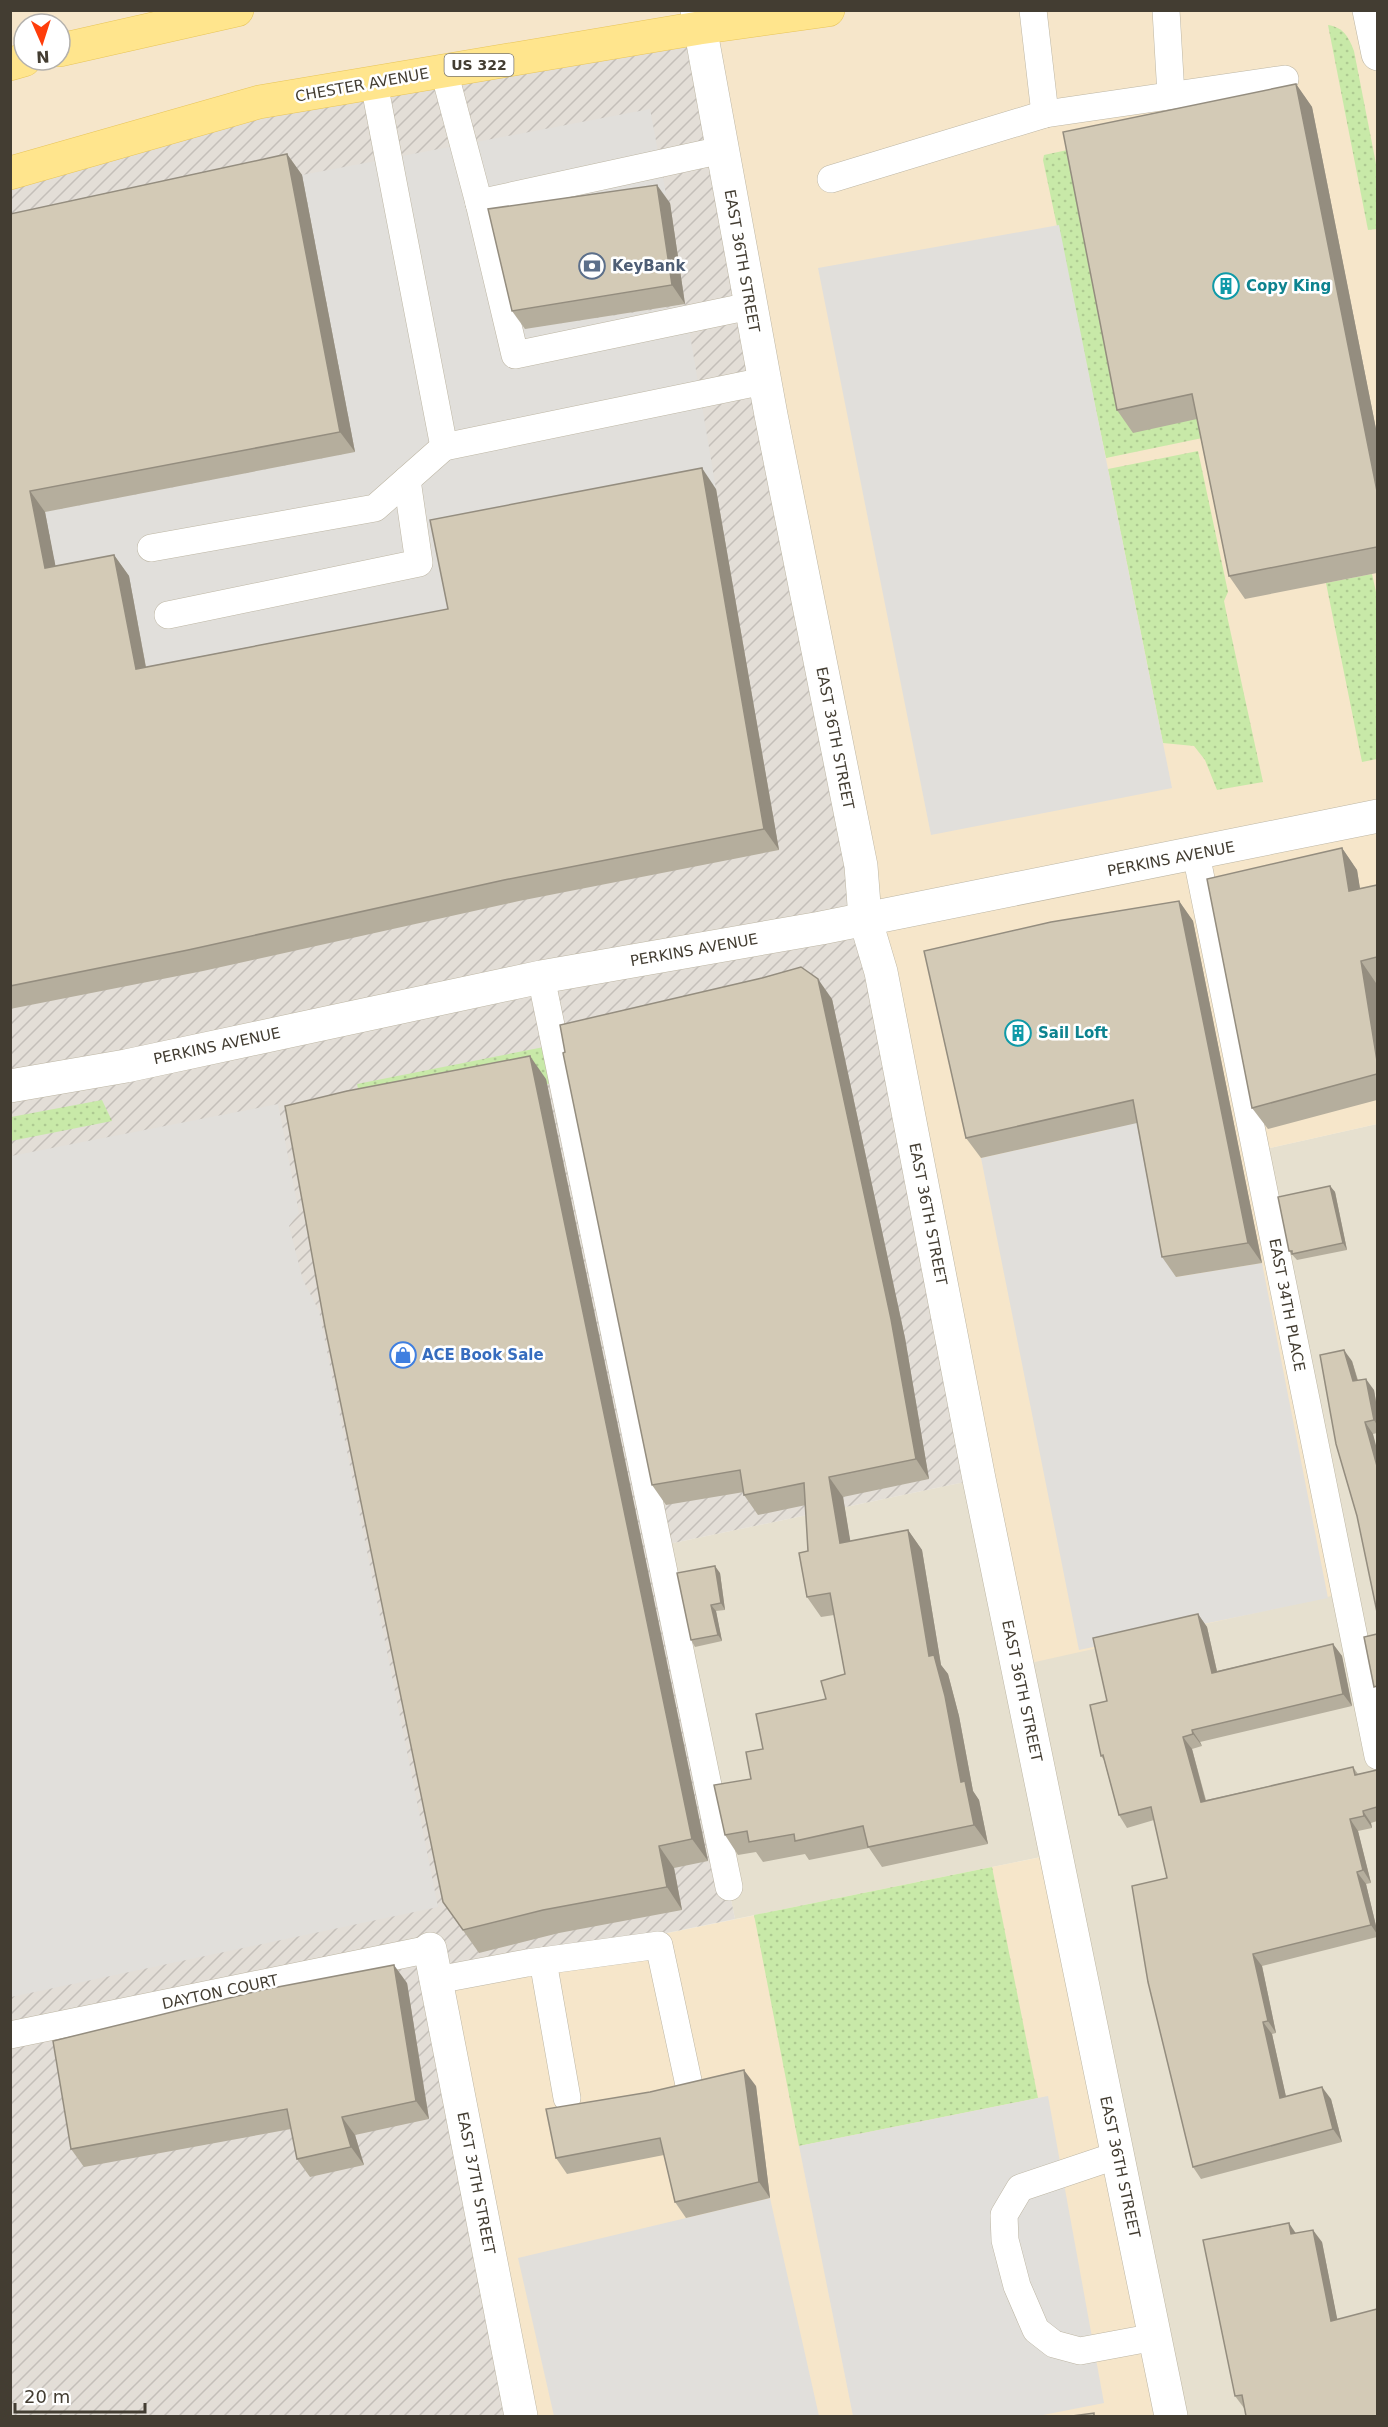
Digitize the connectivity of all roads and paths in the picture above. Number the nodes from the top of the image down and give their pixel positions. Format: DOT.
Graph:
graph roads {
  1 [pos="237,10"];
  2 [pos="828,10"];
  3 [pos="1033,10"];
  4 [pos="1166,10"];
  5 [pos="1369,10"];
  6 [pos="698,19"];
  7 [pos="72,47"];
  8 [pos="1377,54"];
  9 [pos="444,71"];
  10 [pos="1285,78"];
  11 [pos="374,82"];
  12 [pos="1172,95"];
  13 [pos="1045,114"];
  14 [pos="722,150"];
  15 [pos="10,173"];
  16 [pos="831,179"];
  17 [pos="480,203"];
  18 [pos="750,306"];
  19 [pos="764,381"];
  20 [pos="444,447"];
  21 [pos="407,480"];
  22 [pos="151,548"];
  23 [pos="168,615"];
  24 [pos="1377,816"];
  25 [pos="1196,854"];
  26 [pos="865,918"];
  27 [pos="541,977"];
  28 [pos="10,1086"];
  29 [pos="1377,1756"];
  30 [pos="729,1887"];
  31 [pos="543,1961"];
  32 [pos="433,1964"];
  33 [pos="10,2035"];
  34 [pos="689,2085"];
  35 [pos="567,2098"];
  36 [pos="1118,2155"];
  37 [pos="1155,2337"];
  38 [pos="520,2416"];
  39 [pos="1171,2416"];
  1 -- 7 [label="main road"];
  2 -- 6 [label="main road, CHESTER AVENUE / US 322"];
  3 -- 13 [label="lane"];
  4 -- 12 [label="lane"];
  5 -- 8 [label="street"];
  6 -- 9 [label="main road, CHESTER AVENUE / US 322"];
  6 -- 14 [label="street, EAST 36TH STREET"];
  9 -- 11 [label="main road, CHESTER AVENUE / US 322"];
  9 -- 17 [label="lane"];
  10 -- 12 [label="lane"];
  11 -- 15 [label="main road, CHESTER AVENUE / US 322"];
  11 -- 20 [label="lane"];
  12 -- 13 [label="lane"];
  13 -- 16 [label="lane"];
  14 -- 17 [label="lane"];
  14 -- 18 [label="street, EAST 36TH STREET"];
  17 -- 18 [label="lane"];
  18 -- 19 [label="street, EAST 36TH STREET"];
  19 -- 20 [label="lane"];
  19 -- 26 [label="street, EAST 36TH STREET"];
  20 -- 21 [label="lane"];
  21 -- 22 [label="lane"];
  21 -- 23 [label="lane"];
  24 -- 25 [label="street, PERKINS AVENUE"];
  25 -- 26 [label="street, PERKINS AVENUE"];
  25 -- 29 [label="lane, EAST 34TH PLACE"];
  26 -- 27 [label="street, PERKINS AVENUE"];
  26 -- 36 [label="street, EAST 36TH STREET"];
  27 -- 28 [label="street, PERKINS AVENUE"];
  27 -- 30 [label="lane"];
  31 -- 32 [label="lane, DAYTON COURT"];
  31 -- 34 [label="lane, DAYTON COURT"];
  31 -- 35 [label="lane"];
  32 -- 33 [label="lane, DAYTON COURT"];
  32 -- 38 [label="street, EAST 37TH STREET"];
  36 -- 37 [label="street, EAST 36TH STREET"];
  36 -- 37 [label="lane"];
  37 -- 39 [label="street, EAST 36TH STREET"];
}
